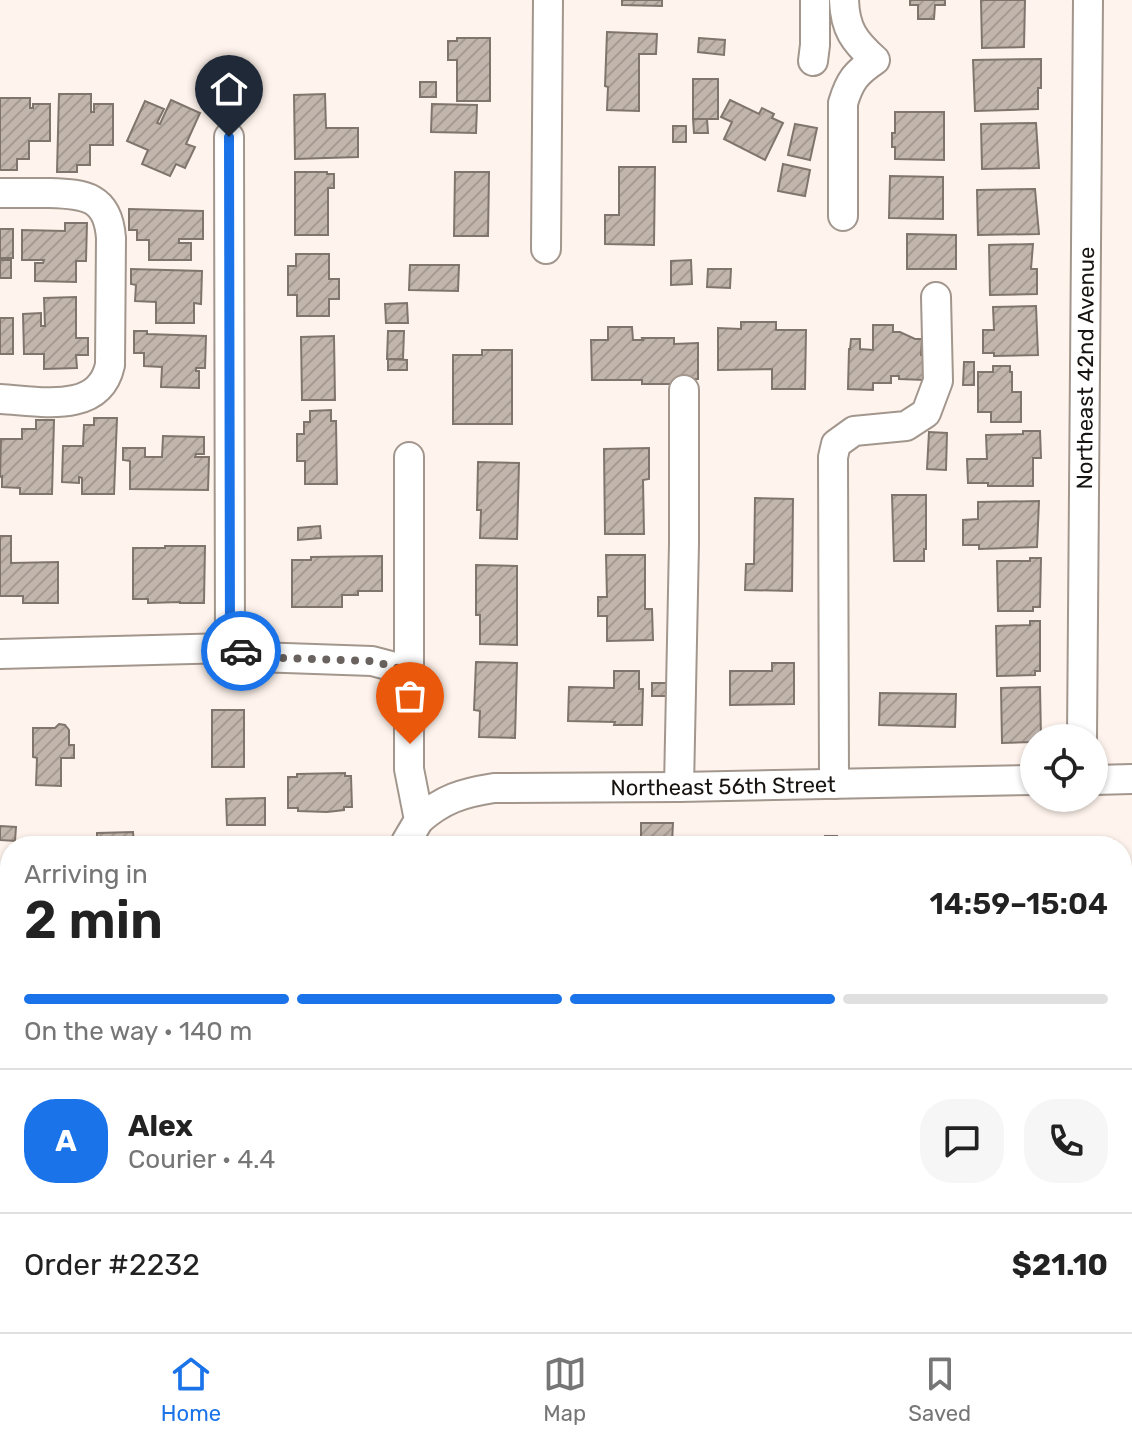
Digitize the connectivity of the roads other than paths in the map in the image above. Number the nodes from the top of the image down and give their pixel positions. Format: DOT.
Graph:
graph roads {
  1 [pos="548,0"];
  2 [pos="815,0"];
  3 [pos="844,0"];
  4 [pos="1088,0"];
  5 [pos="813,61"];
  6 [pos="229,137"];
  7 [pos="0,193"];
  8 [pos="843,216"];
  9 [pos="546,249"];
  10 [pos="936,297"];
  11 [pos="684,390"];
  12 [pos="0,399"];
  13 [pos="409,457"];
  14 [pos="230,648"];
  15 [pos="0,654"];
  16 [pos="410,671"];
  17 [pos="1082,724"];
  18 [pos="1132,779"];
  19 [pos="1020,780"];
  20 [pos="1108,780"];
  21 [pos="834,784"];
  22 [pos="679,787"];
  23 [pos="419,820"];
  24 [pos="410,836"];
  1 -- 9 [label="street"];
  2 -- 5 [label="street"];
  3 -- 8 [label="street"];
  4 -- 17 [label="street, Northeast 42nd Avenue"];
  6 -- 14 [label="street"];
  7 -- 12 [label="street"];
  10 -- 21 [label="street"];
  11 -- 22 [label="street"];
  13 -- 16 [label="street"];
  14 -- 15 [label="street"];
  14 -- 16 [label="street"];
  16 -- 23 [label="street"];
  18 -- 20 [label="street"];
  19 -- 21 [label="street, Northeast 56th Street"];
  21 -- 22 [label="street, Northeast 56th Street"];
  22 -- 23 [label="street, Northeast 56th Street"];
  23 -- 24 [label="street"];
}
